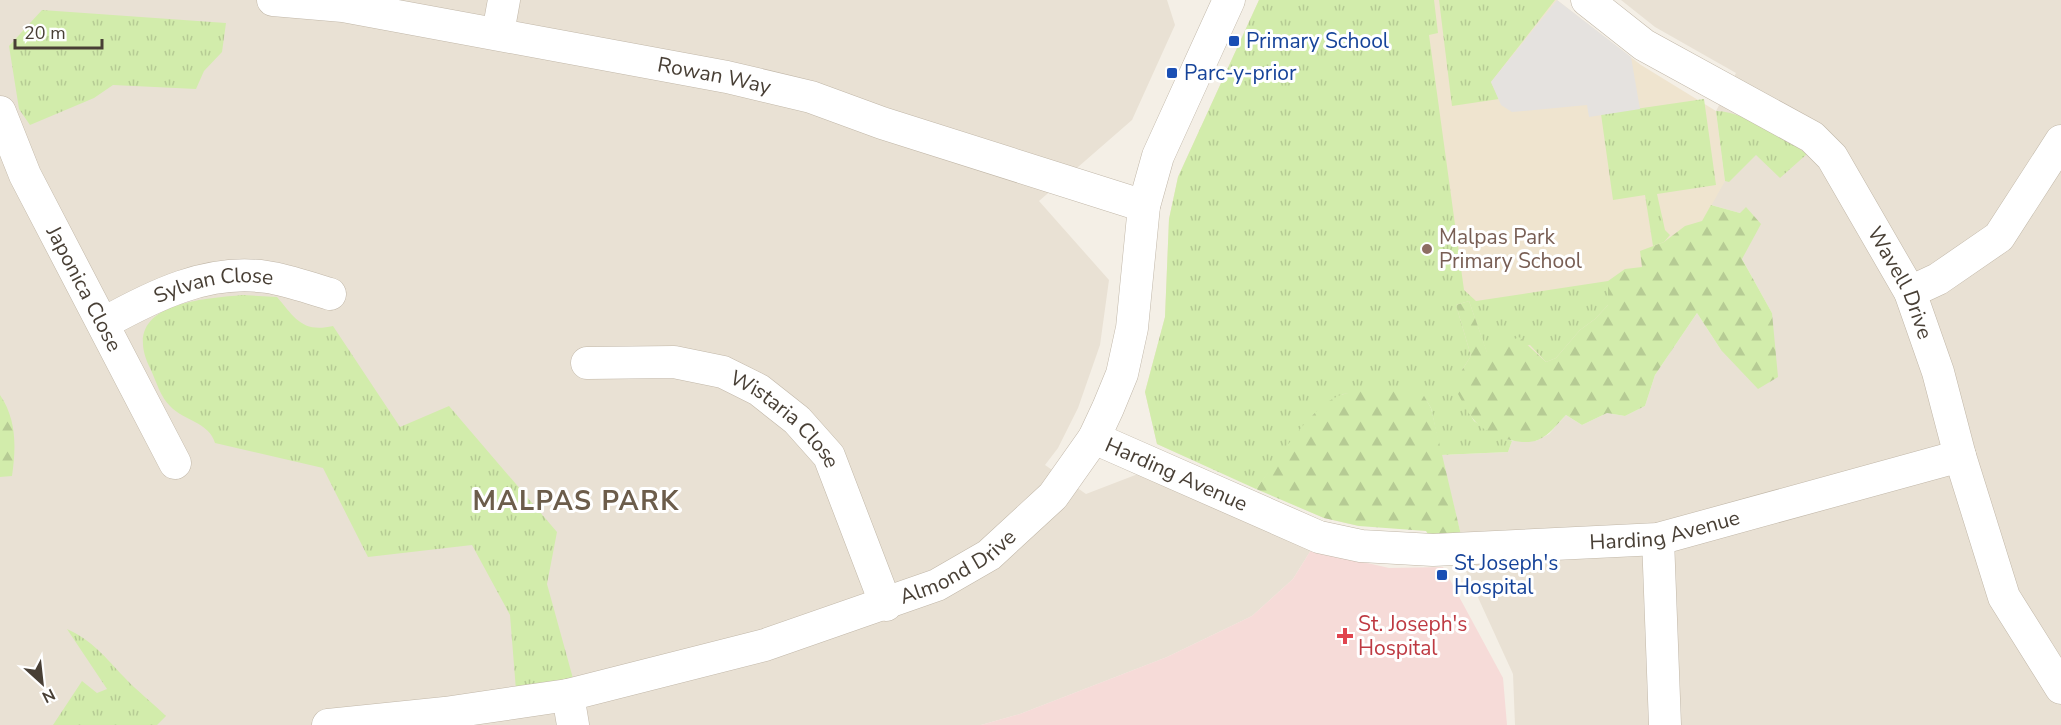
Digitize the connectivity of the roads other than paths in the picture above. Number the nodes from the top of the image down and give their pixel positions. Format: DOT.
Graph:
graph roads {
  1 [pos="273,0"];
  2 [pos="504,0"];
  3 [pos="1229,0"];
  4 [pos="1587,0"];
  5 [pos="498,33"];
  6 [pos="0,112"];
  7 [pos="2061,141"];
  8 [pos="1144,206"];
  9 [pos="1910,292"];
  10 [pos="330,294"];
  11 [pos="104,323"];
  12 [pos="587,363"];
  13 [pos="1094,438"];
  14 [pos="1960,456"];
  15 [pos="175,463"];
  16 [pos="1658,539"];
  17 [pos="886,605"];
  18 [pos="2061,688"];
  19 [pos="570,710"];
  20 [pos="328,725"];
  21 [pos="1665,725"];
  1 -- 5 [label="street, Rowan Way"];
  2 -- 5 [label="street"];
  3 -- 8 [label="street, Almond Drive"];
  4 -- 9 [label="street, Wavell Drive"];
  5 -- 8 [label="street, Rowan Way"];
  6 -- 11 [label="street, Japonica Close"];
  7 -- 9 [label="street"];
  8 -- 13 [label="street, Almond Drive"];
  9 -- 14 [label="street, Wavell Drive"];
  10 -- 11 [label="street, Sylvan Close"];
  11 -- 15 [label="street, Japonica Close"];
  12 -- 17 [label="street, Wistaria Close"];
  13 -- 16 [label="street, Harding Avenue"];
  13 -- 17 [label="street, Almond Drive"];
  14 -- 16 [label="street, Harding Avenue"];
  14 -- 18 [label="street, Wavell Drive"];
  16 -- 21 [label="street"];
  17 -- 19 [label="street, Almond Drive"];
  19 -- 20 [label="street, Almond Drive"];
}
